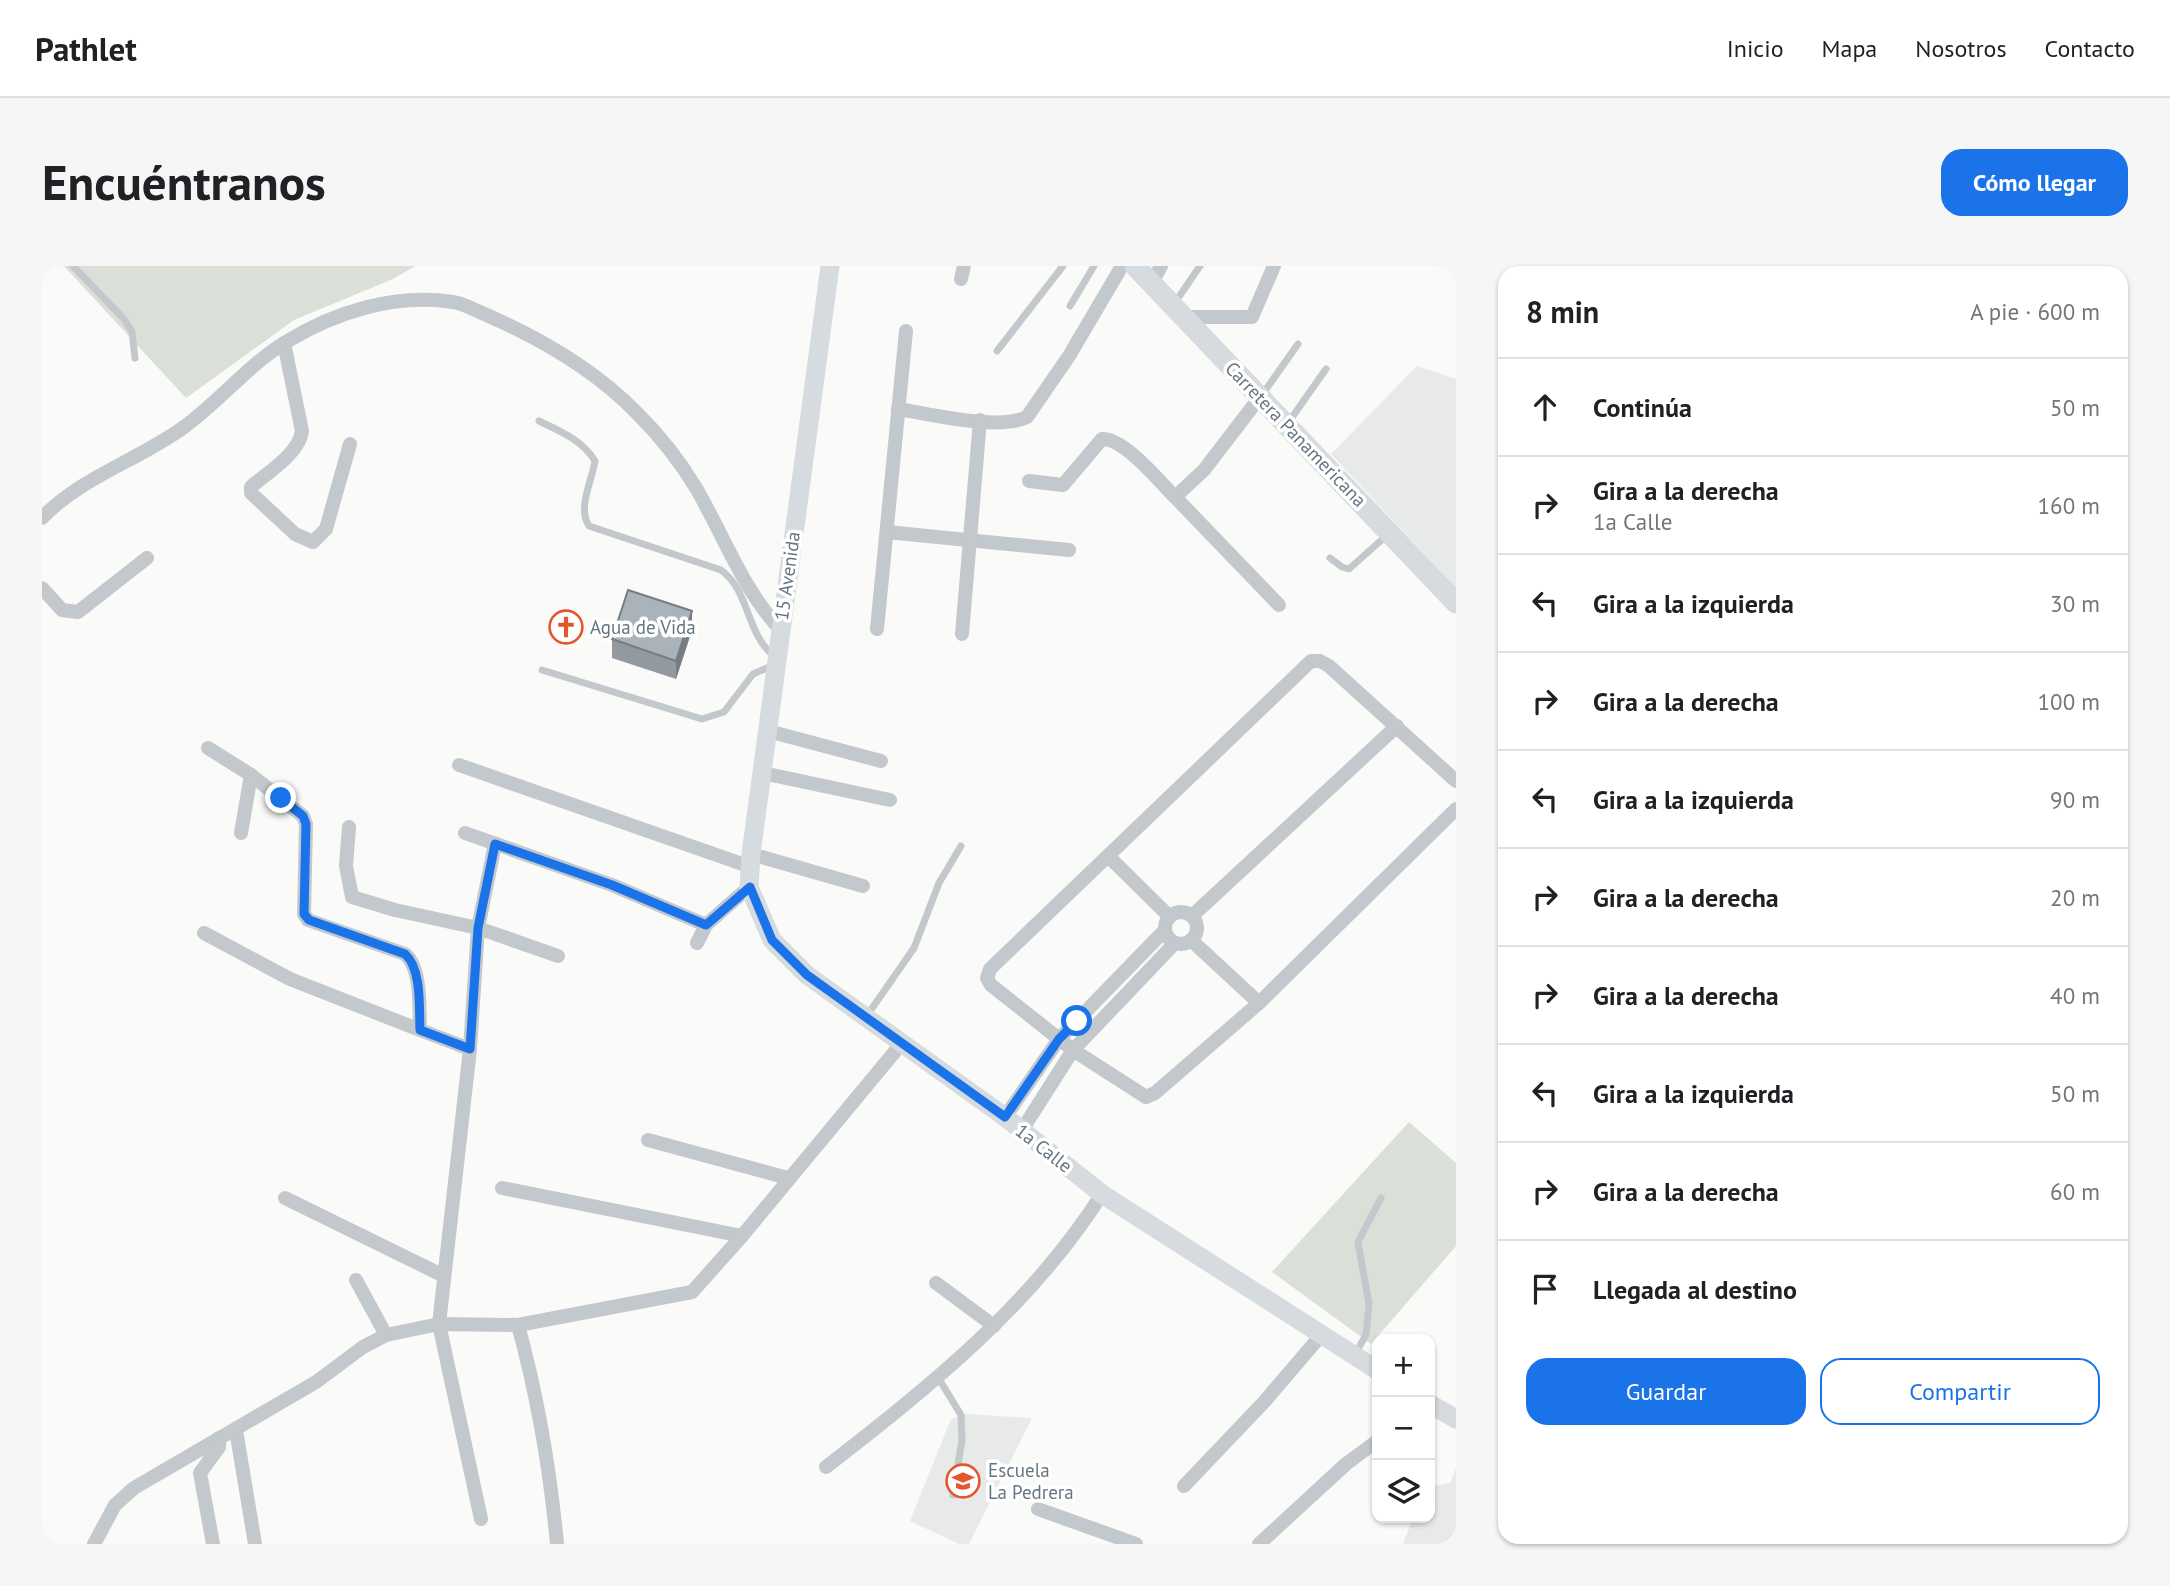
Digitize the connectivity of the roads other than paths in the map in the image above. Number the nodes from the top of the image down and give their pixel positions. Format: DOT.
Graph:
graph roads {
  1 [pos="73,266"];
  2 [pos="830,266"];
  3 [pos="1063,266"];
  4 [pos="1094,266"];
  5 [pos="1122,266"];
  6 [pos="1135,266"];
  7 [pos="1161,266"];
  8 [pos="1200,266"];
  9 [pos="1274,266"];
  10 [pos="1151,285"];
  11 [pos="1070,306"];
  12 [pos="1177,312"];
  13 [pos="906,331"];
  14 [pos="284,343"];
  15 [pos="1298,344"];
  16 [pos="998,351"];
  17 [pos="135,358"];
  18 [pos="1326,369"];
  19 [pos="1260,397"];
  20 [pos="898,410"];
  21 [pos="980,420"];
  22 [pos="539,421"];
  23 [pos="1287,424"];
  24 [pos="349,444"];
  25 [pos="1029,481"];
  26 [pos="1175,497"];
  27 [pos="42,518"];
  28 [pos="887,532"];
  29 [pos="1390,533"];
  30 [pos="969,543"];
  31 [pos="1069,550"];
  32 [pos="147,558"];
  33 [pos="1330,558"];
  34 [pos="42,588"];
  35 [pos="1456,603"];
  36 [pos="1279,605"];
  37 [pos="780,629"];
  38 [pos="877,629"];
  39 [pos="962,634"];
  40 [pos="776,661"];
  41 [pos="542,670"];
  42 [pos="1397,726"];
  43 [pos="768,731"];
  44 [pos="208,748"];
  45 [pos="881,761"];
  46 [pos="459,765"];
  47 [pos="762,774"];
  48 [pos="251,775"];
  49 [pos="1456,781"];
  50 [pos="890,800"];
  51 [pos="1456,809"];
  52 [pos="349,827"];
  53 [pos="465,833"];
  54 [pos="241,834"];
  55 [pos="495,844"];
  56 [pos="961,846"];
  57 [pos="1108,856"];
  58 [pos="751,860"];
  59 [pos="863,886"];
  60 [pos="750,887"];
  61 [pos="1192,916"];
  62 [pos="1167,923"];
  63 [pos="706,925"];
  64 [pos="478,928"];
  65 [pos="204,933"];
  66 [pos="1191,940"];
  67 [pos="697,943"];
  68 [pos="1175,943"];
  69 [pos="558,956"];
  70 [pos="1259,1003"];
  71 [pos="865,1017"];
  72 [pos="420,1030"];
  73 [pos="1059,1039"];
  74 [pos="902,1043"];
  75 [pos="470,1049"];
  76 [pos="1073,1050"];
  77 [pos="1005,1117"];
  78 [pos="1022,1130"];
  79 [pos="648,1140"];
  80 [pos="788,1178"];
  81 [pos="502,1188"];
  82 [pos="1102,1194"];
  83 [pos="285,1198"];
  84 [pos="1381,1198"];
  85 [pos="742,1236"];
  86 [pos="444,1276"];
  87 [pos="356,1280"];
  88 [pos="936,1283"];
  89 [pos="439,1324"];
  90 [pos="518,1325"];
  91 [pos="994,1326"];
  92 [pos="1323,1333"];
  93 [pos="386,1335"];
  94 [pos="1355,1354"];
  95 [pos="1372,1366"];
  96 [pos="939,1379"];
  97 [pos="1435,1407"];
  98 [pos="1456,1419"];
  99 [pos="236,1430"];
  100 [pos="219,1438"];
  101 [pos="1372,1444"];
  102 [pos="826,1467"];
  103 [pos="1184,1486"];
  104 [pos="953,1495"];
  105 [pos="1038,1509"];
  106 [pos="481,1519"];
  107 [pos="94,1544"];
  108 [pos="213,1544"];
  109 [pos="255,1544"];
  110 [pos="556,1544"];
  111 [pos="1136,1544"];
  112 [pos="1259,1544"];
  1 -- 17 [label="lane"];
  2 -- 37 [label="street, 15 Avenida"];
  3 -- 16 [label="lane"];
  4 -- 11 [label="lane"];
  5 -- 21 [label="street"];
  6 -- 10 [label="main road, Carretera Panamericana"];
  7 -- 10 [label="street"];
  8 -- 12 [label="lane"];
  9 -- 12 [label="street"];
  10 -- 12 [label="main road, Carretera Panamericana"];
  12 -- 19 [label="main road, Carretera Panamericana"];
  13 -- 20 [label="street"];
  14 -- 24 [label="street"];
  14 -- 27 [label="street"];
  14 -- 37 [label="street"];
  15 -- 19 [label="lane"];
  18 -- 23 [label="lane"];
  19 -- 23 [label="main road, Carretera Panamericana"];
  19 -- 26 [label="street"];
  20 -- 21 [label="street"];
  20 -- 28 [label="street"];
  21 -- 30 [label="street"];
  22 -- 40 [label="lane"];
  23 -- 29 [label="main road, Carretera Panamericana"];
  25 -- 26 [label="street"];
  26 -- 36 [label="street"];
  28 -- 30 [label="street"];
  28 -- 38 [label="street"];
  29 -- 33 [label="lane"];
  29 -- 35 [label="main road, Carretera Panamericana"];
  30 -- 31 [label="street"];
  30 -- 39 [label="street"];
  32 -- 34 [label="street"];
  37 -- 40 [label="street, 15 Avenida"];
  40 -- 41 [label="lane"];
  40 -- 43 [label="street, 15 Avenida"];
  42 -- 49 [label="street"];
  42 -- 57 [label="street"];
  42 -- 61 [label="street"];
  43 -- 45 [label="street"];
  43 -- 47 [label="street, 15 Avenida"];
  44 -- 48 [label="street"];
  46 -- 58 [label="street"];
  47 -- 50 [label="street"];
  47 -- 58 [label="street, 15 Avenida"];
  48 -- 54 [label="street"];
  48 -- 72 [label="street"];
  51 -- 70 [label="street"];
  52 -- 64 [label="street"];
  53 -- 55 [label="street"];
  55 -- 63 [label="street"];
  55 -- 64 [label="street"];
  56 -- 71 [label="lane"];
  57 -- 62 [label="street"];
  57 -- 73 [label="street"];
  58 -- 59 [label="street"];
  58 -- 60 [label="street, 15 Avenida"];
  60 -- 63 [label="street"];
  60 -- 71 [label="street, 1a Calle"];
  61 -- 62 [label="street"];
  61 -- 66 [label="street"];
  62 -- 68 [label="street"];
  62 -- 73 [label="street"];
  63 -- 67 [label="street"];
  64 -- 69 [label="street"];
  64 -- 75 [label="street"];
  65 -- 72 [label="street"];
  66 -- 68 [label="street"];
  66 -- 70 [label="street"];
  68 -- 76 [label="street"];
  70 -- 76 [label="street"];
  71 -- 74 [label="street, 1a Calle"];
  72 -- 75 [label="street"];
  73 -- 76 [label="street"];
  73 -- 77 [label="street"];
  74 -- 77 [label="street, 1a Calle"];
  74 -- 80 [label="street"];
  75 -- 86 [label="street"];
  76 -- 78 [label="street"];
  77 -- 78 [label="street, 1a Calle"];
  78 -- 82 [label="street, 1a Calle"];
  79 -- 80 [label="street"];
  80 -- 85 [label="street"];
  81 -- 85 [label="street"];
  82 -- 91 [label="street"];
  82 -- 92 [label="street, 1a Calle"];
  83 -- 86 [label="street"];
  84 -- 94 [label="lane"];
  85 -- 90 [label="street"];
  86 -- 89 [label="street"];
  87 -- 93 [label="street"];
  88 -- 91 [label="street"];
  89 -- 90 [label="street"];
  89 -- 93 [label="street"];
  89 -- 106 [label="street"];
  90 -- 110 [label="street"];
  91 -- 96 [label="street"];
  92 -- 94 [label="street, 1a Calle"];
  92 -- 103 [label="street"];
  93 -- 99 [label="street"];
  94 -- 95 [label="street, 1a Calle"];
  96 -- 102 [label="street"];
  96 -- 104 [label="lane"];
  97 -- 98 [label="street"];
  99 -- 100 [label="street"];
  99 -- 109 [label="street"];
  100 -- 107 [label="street"];
  100 -- 108 [label="street"];
  101 -- 112 [label="street"];
  105 -- 111 [label="street"];
}
